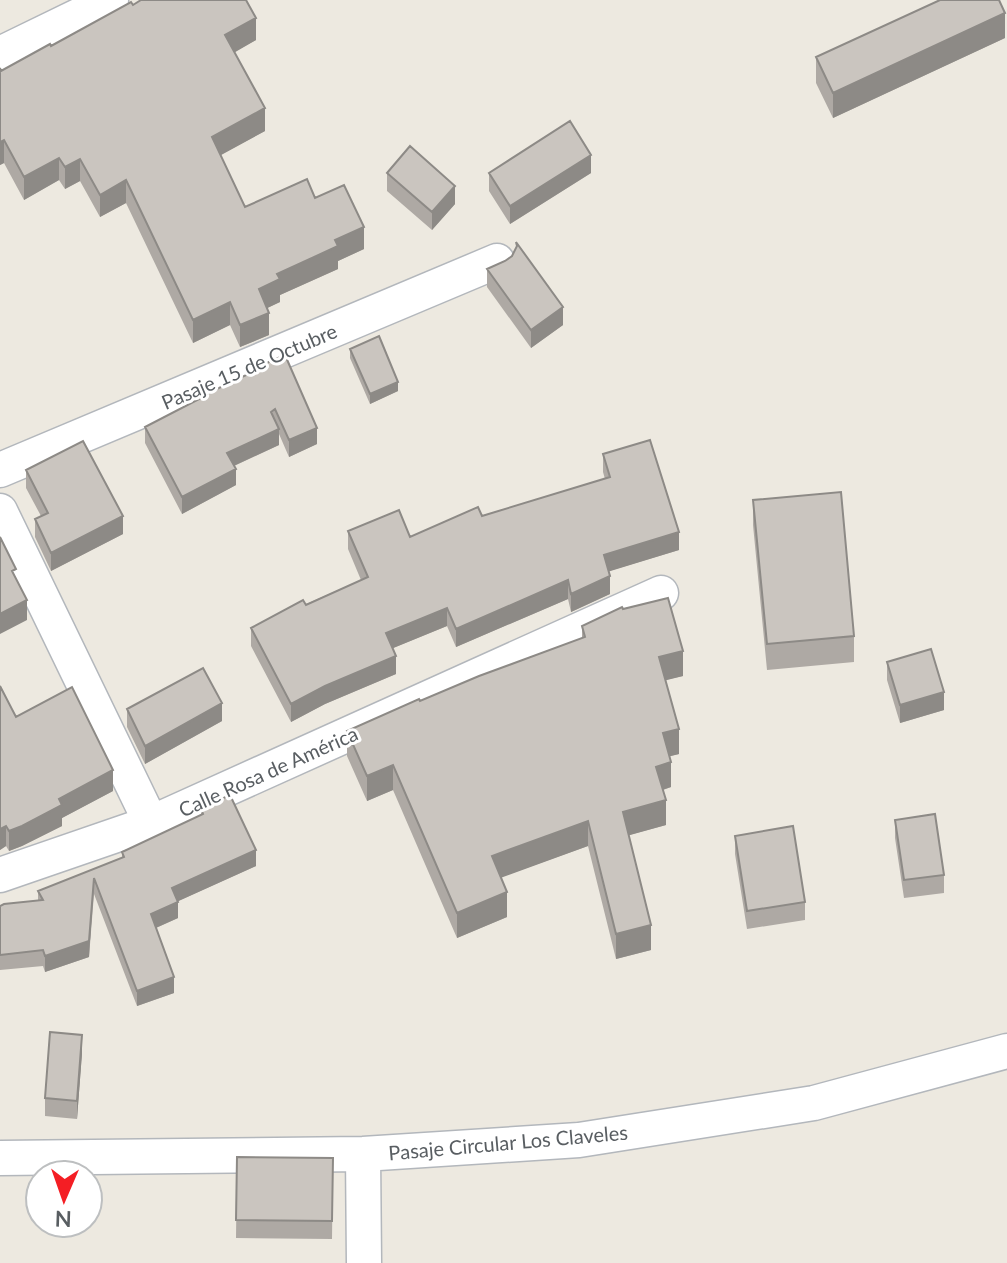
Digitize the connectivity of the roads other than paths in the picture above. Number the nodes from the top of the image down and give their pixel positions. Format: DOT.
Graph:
graph roads {
  1 [pos="111,0"];
  2 [pos="0,54"];
  3 [pos="497,261"];
  4 [pos="0,470"];
  5 [pos="0,511"];
  6 [pos="661,593"];
  7 [pos="151,823"];
  8 [pos="0,875"];
  9 [pos="1007,1051"];
  10 [pos="363,1154"];
  11 [pos="0,1158"];
  12 [pos="364,1263"];
  1 -- 2 [label="street"];
  3 -- 4 [label="street, Pasaje 15 de Octubre"];
  5 -- 7 [label="street"];
  6 -- 7 [label="street, Calle Rosa de América"];
  7 -- 8 [label="street, Calle Rosa de América"];
  9 -- 10 [label="street, Pasaje Circular Los Claveles"];
  10 -- 11 [label="street, Pasaje Circular Los Claveles"];
  10 -- 12 [label="street"];
}
